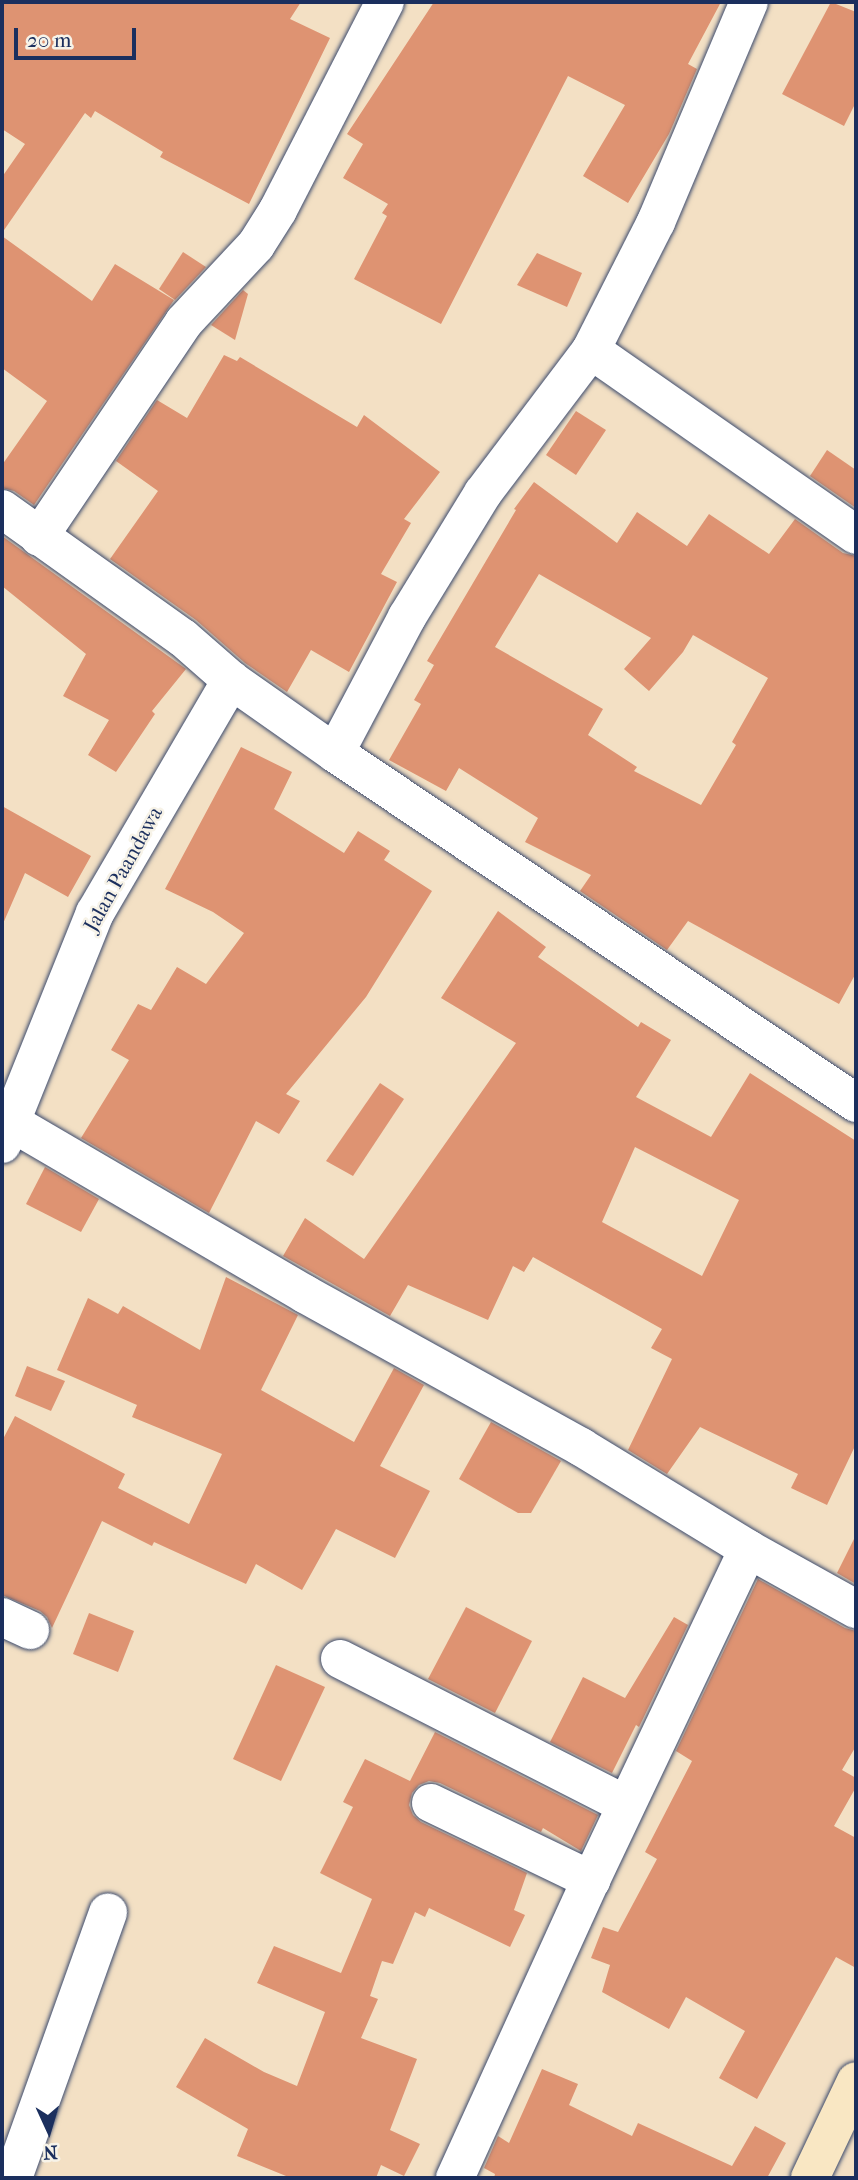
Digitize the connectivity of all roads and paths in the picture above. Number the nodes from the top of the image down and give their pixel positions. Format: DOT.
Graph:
graph roads {
  1 [pos="385,2"];
  2 [pos="749,2"];
  3 [pos="591,350"];
  4 [pos="2,509"];
  5 [pos="856,535"];
  6 [pos="39,537"];
  7 [pos="231,680"];
  8 [pos="335,753"];
  9 [pos="856,1103"];
  10 [pos="5,1127"];
  11 [pos="748,1549"];
  12 [pos="856,1609"];
  13 [pos="340,1659"];
  14 [pos="431,1803"];
  15 [pos="626,1805"];
  16 [pos="591,1880"];
  17 [pos="108,1912"];
  18 [pos="856,2081"];
  19 [pos="13,2178"];
  20 [pos="455,2178"];
  21 [pos="810,2178"];
  1 -- 6 [label="street"];
  2 -- 3 [label="street"];
  3 -- 5 [label="street"];
  3 -- 8 [label="street"];
  4 -- 6 [label="street"];
  6 -- 7 [label="street"];
  7 -- 8 [label="street"];
  7 -- 10 [label="street, Jalan Paandawa"];
  8 -- 9 [label="street"];
  10 -- 11 [label="street"];
  11 -- 12 [label="street"];
  11 -- 15 [label="street"];
  13 -- 15 [label="street"];
  14 -- 16 [label="street"];
  15 -- 16 [label="street"];
  16 -- 20 [label="street"];
  17 -- 19 [label="street"];
  18 -- 21 [label="main road"];
}
